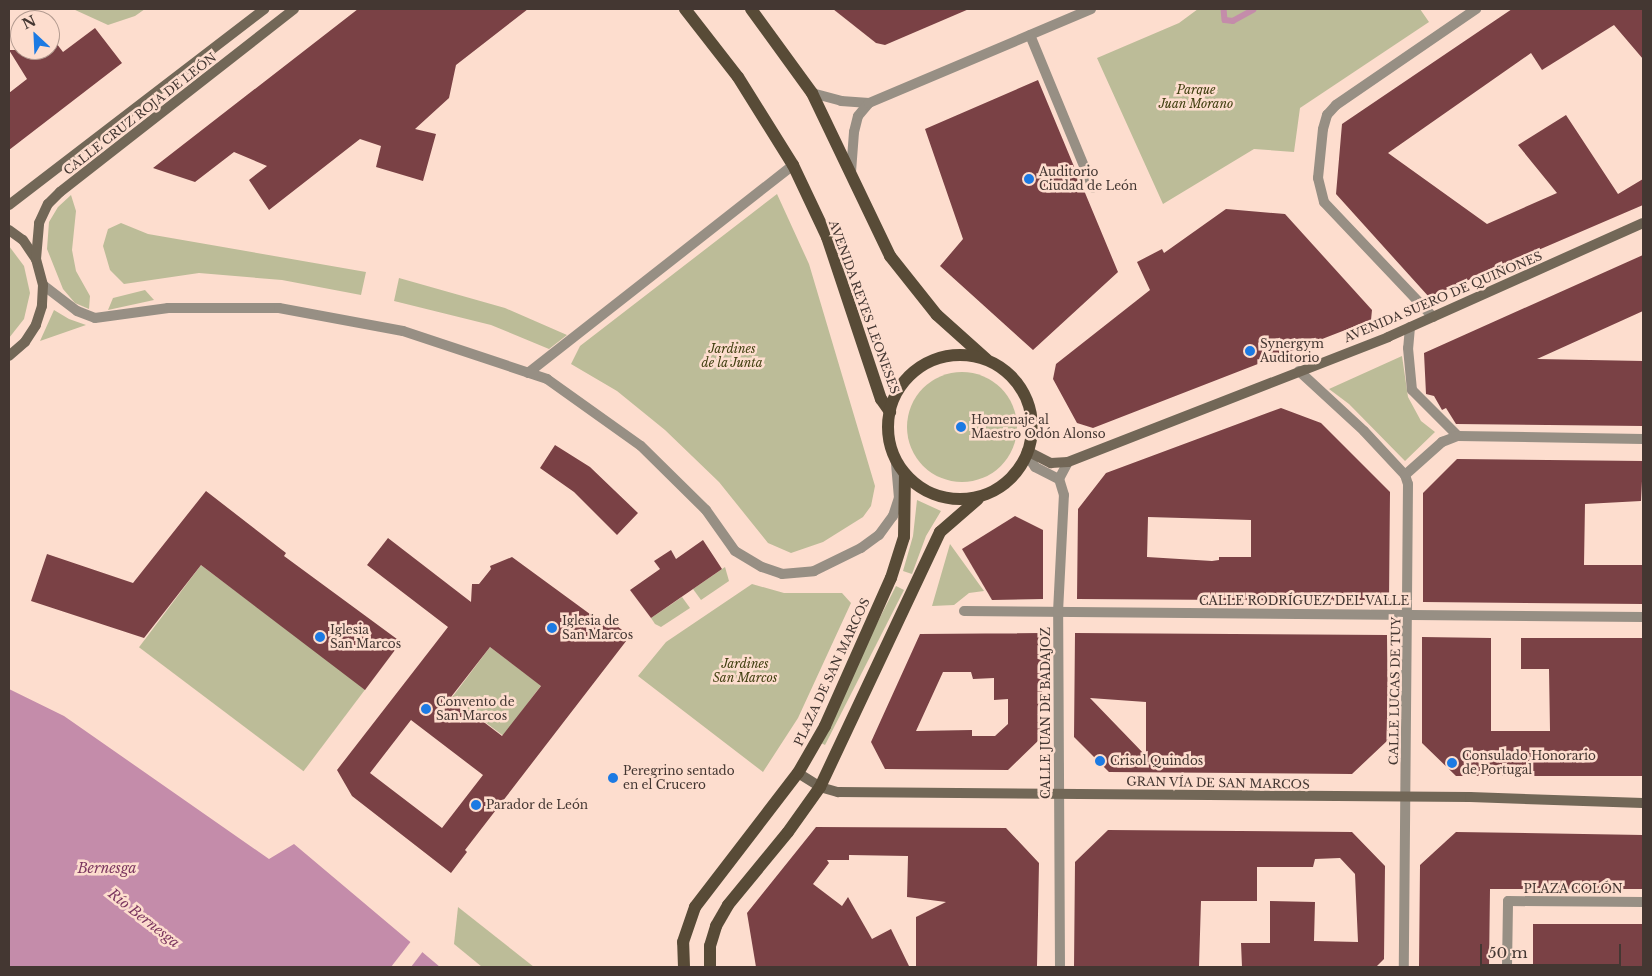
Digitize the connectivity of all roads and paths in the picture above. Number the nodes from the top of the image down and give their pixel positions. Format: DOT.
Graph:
graph roads {
  1 [pos="264,9"];
  2 [pos="294,9"];
  3 [pos="684,9"];
  4 [pos="751,9"];
  5 [pos="1091,9"];
  6 [pos="1476,9"];
  7 [pos="1030,35"];
  8 [pos="812,93"];
  9 [pos="869,103"];
  10 [pos="793,165"];
  11 [pos="852,172"];
  12 [pos="1093,188"];
  13 [pos="9,205"];
  14 [pos="1643,223"];
  15 [pos="9,230"];
  16 [pos="36,259"];
  17 [pos="43,285"];
  18 [pos="1433,317"];
  19 [pos="1410,327"];
  20 [pos="9,356"];
  21 [pos="988,360"];
  22 [pos="1299,371"];
  23 [pos="528,373"];
  24 [pos="890,412"];
  25 [pos="1458,436"];
  26 [pos="1643,438"];
  27 [pos="1026,453"];
  28 [pos="896,460"];
  29 [pos="1068,462"];
  30 [pos="905,474"];
  31 [pos="1405,475"];
  32 [pos="1059,479"];
  33 [pos="978,499"];
  34 [pos="964,611"];
  35 [pos="1058,612"];
  36 [pos="1408,615"];
  37 [pos="1643,617"];
  38 [pos="798,773"];
  39 [pos="820,787"];
  40 [pos="1059,794"];
  41 [pos="1405,798"];
  42 [pos="1643,803"];
  43 [pos="1643,902"];
  44 [pos="684,967"];
  45 [pos="710,967"];
  46 [pos="1060,967"];
  47 [pos="1404,967"];
  48 [pos="1507,967"];
  1 -- 13 [label="street, CALLE CRUZ ROJA DE LEÓN"];
  2 -- 16 [label="street, CALLE CRUZ ROJA DE LEÓN"];
  3 -- 10 [label="main road, AVENIDA REYES LEONESES"];
  4 -- 8 [label="main road"];
  5 -- 7 [label="street"];
  6 -- 18 [label="street"];
  7 -- 9 [label="street"];
  7 -- 12 [label="street"];
  8 -- 9 [label="street"];
  8 -- 11 [label="main road"];
  9 -- 11 [label="street"];
  10 -- 23 [label="street"];
  10 -- 24 [label="main road, AVENIDA REYES LEONESES"];
  11 -- 21 [label="main road"];
  14 -- 18 [label="street, AVENIDA SUERO DE QUIÑONES"];
  15 -- 16 [label="street"];
  16 -- 17 [label="street"];
  17 -- 20 [label="street"];
  17 -- 23 [label="street"];
  18 -- 19 [label="street, AVENIDA SUERO DE QUIÑONES"];
  19 -- 22 [label="street, AVENIDA SUERO DE QUIÑONES"];
  19 -- 25 [label="street"];
  21 -- 24 [label="main road"];
  21 -- 27 [label="main road"];
  22 -- 29 [label="street, AVENIDA SUERO DE QUIÑONES"];
  22 -- 31 [label="street"];
  23 -- 28 [label="street"];
  24 -- 28 [label="main road"];
  25 -- 26 [label="street"];
  25 -- 31 [label="street"];
  27 -- 29 [label="street, AVENIDA SUERO DE QUIÑONES"];
  27 -- 32 [label="street"];
  27 -- 33 [label="main road"];
  28 -- 30 [label="main road"];
  29 -- 32 [label="street"];
  30 -- 33 [label="main road"];
  30 -- 38 [label="main road, PLAZA DE SAN MARCOS"];
  31 -- 36 [label="street, CALLE LUCAS DE TUY"];
  32 -- 35 [label="street, CALLE JUAN DE BADAJOZ"];
  33 -- 39 [label="main road"];
  34 -- 35 [label="street, CALLE RODRÍGUEZ DEL VALLE"];
  35 -- 36 [label="street, CALLE RODRÍGUEZ DEL VALLE"];
  35 -- 40 [label="street, CALLE JUAN DE BADAJOZ"];
  36 -- 37 [label="street, CALLE RODRÍGUEZ DEL VALLE"];
  36 -- 41 [label="street, CALLE LUCAS DE TUY"];
  38 -- 39 [label="street, GRAN VÍA DE SAN MARCOS"];
  38 -- 44 [label="main road, PLAZA DE SAN MARCOS"];
  39 -- 40 [label="street, GRAN VÍA DE SAN MARCOS"];
  39 -- 45 [label="main road"];
  40 -- 41 [label="street, GRAN VÍA DE SAN MARCOS"];
  40 -- 46 [label="street, CALLE JUAN DE BADAJOZ"];
  41 -- 42 [label="street, GRAN VÍA DE SAN MARCOS"];
  41 -- 47 [label="street, CALLE LUCAS DE TUY"];
  43 -- 48 [label="street, PLAZA COLÓN"];
}
